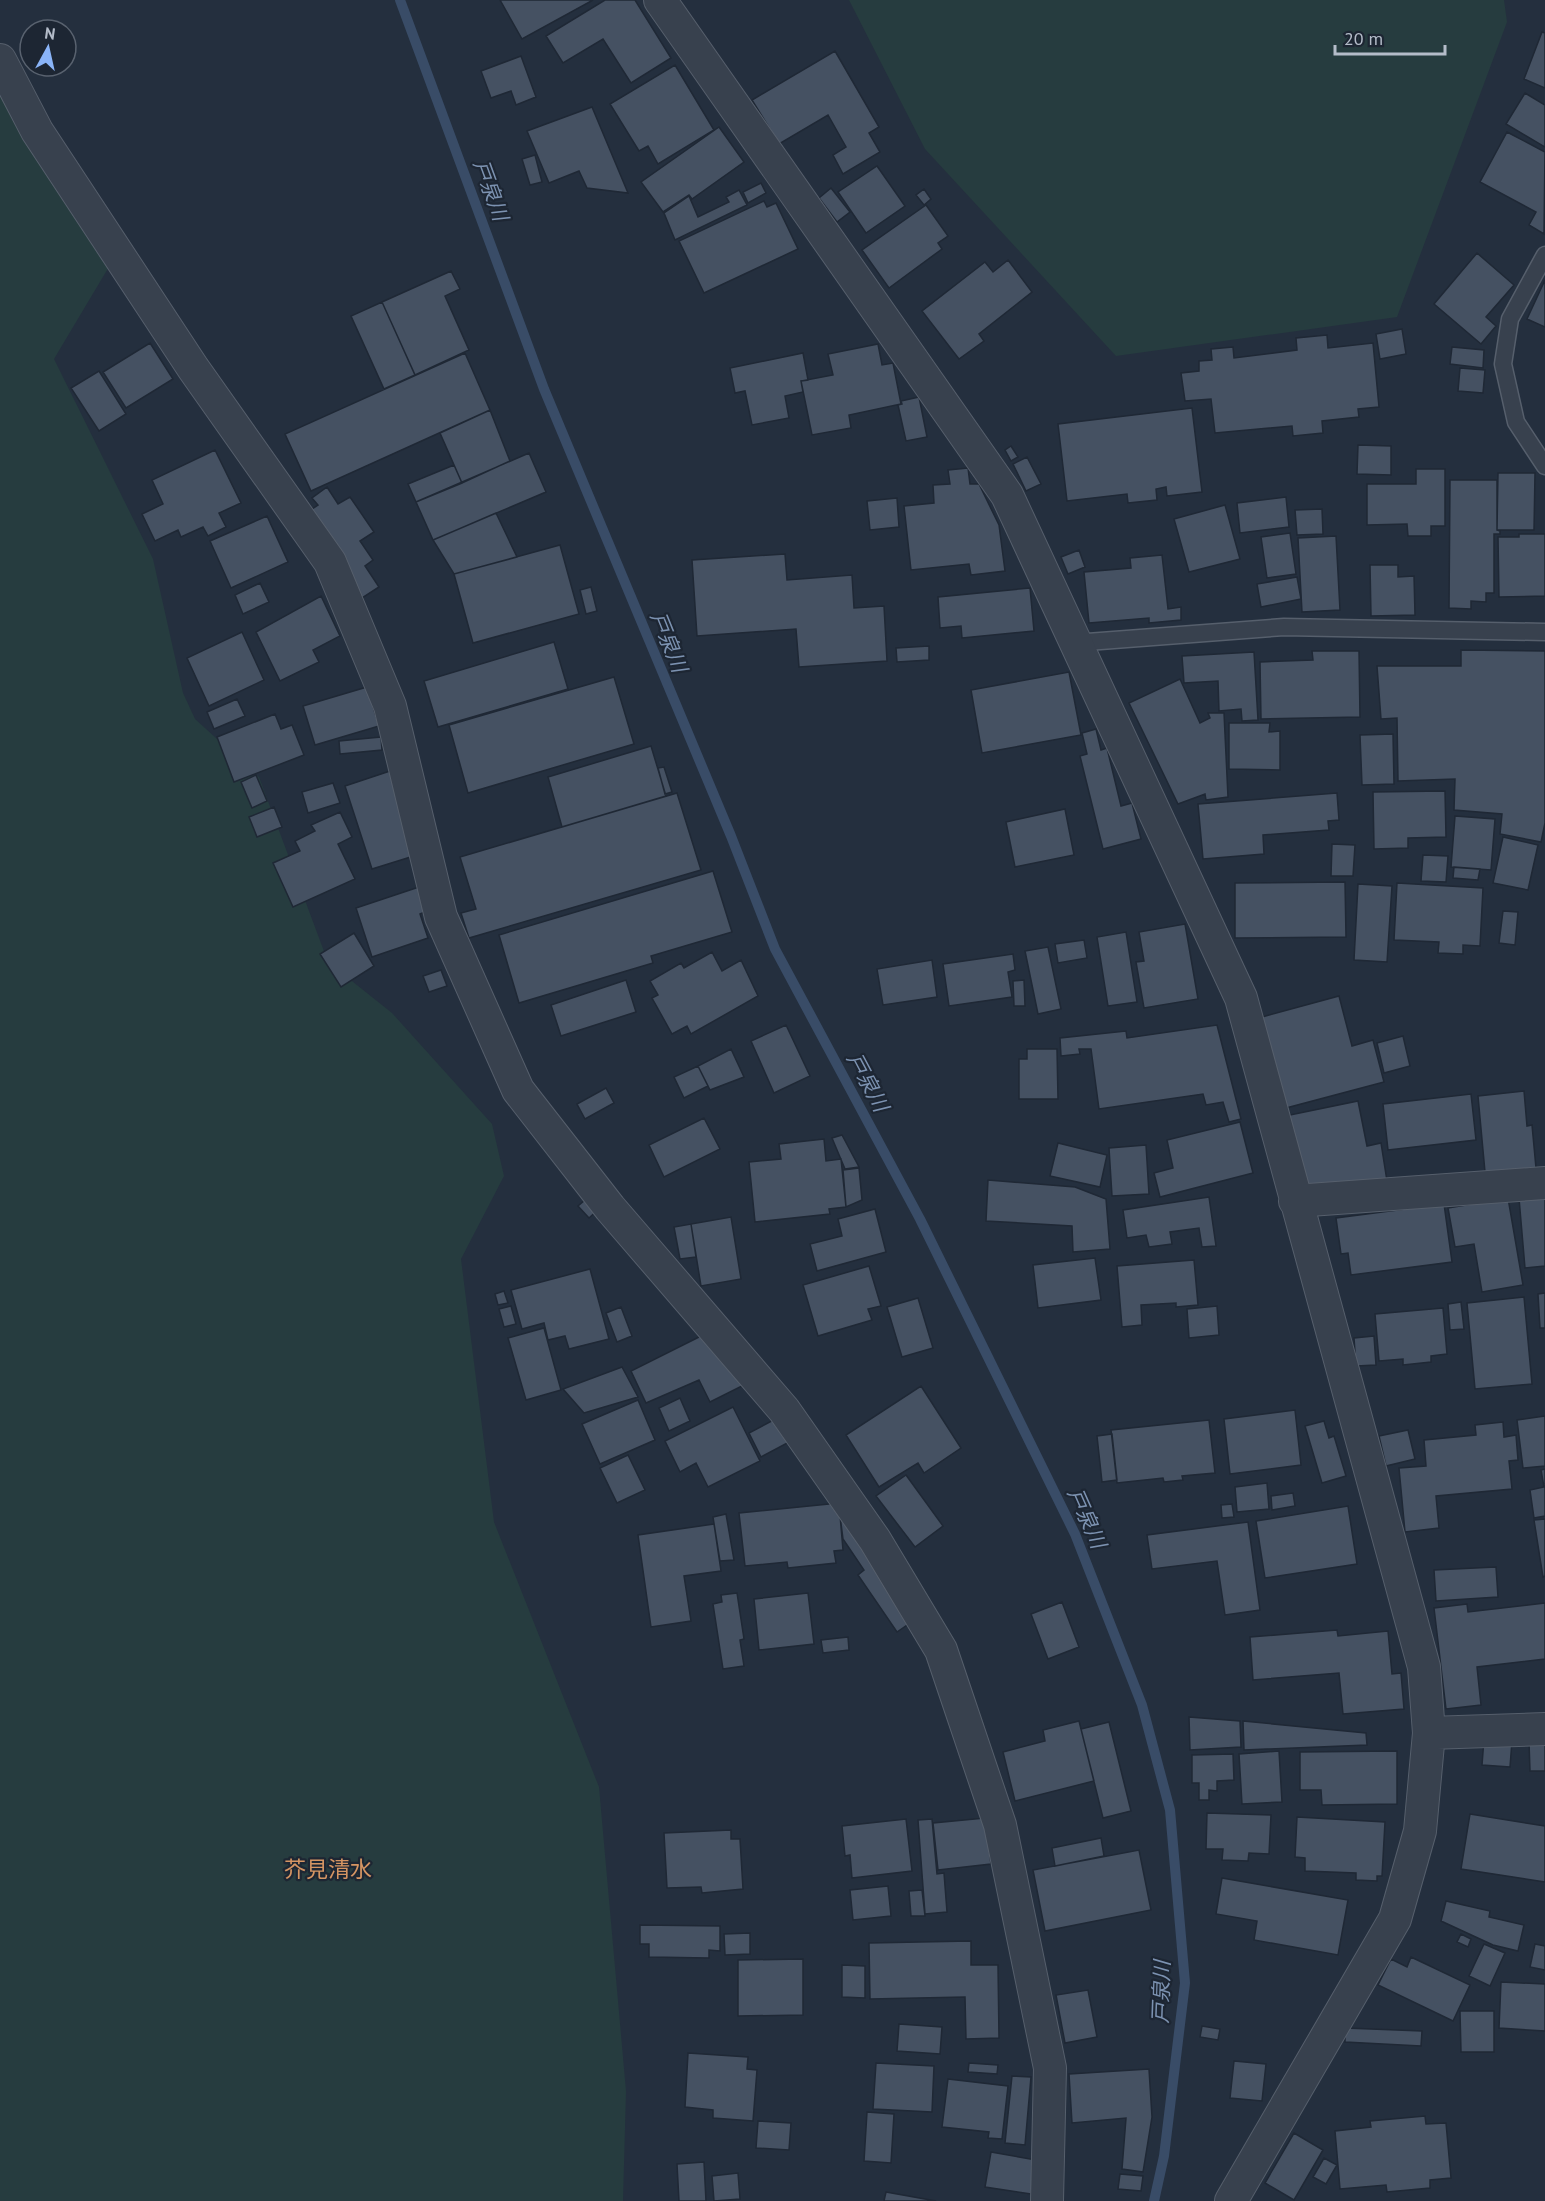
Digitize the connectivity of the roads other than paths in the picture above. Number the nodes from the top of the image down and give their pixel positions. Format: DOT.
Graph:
graph roads {
  1 [pos="660,0"];
  2 [pos="0,60"];
  3 [pos="1545,255"];
  4 [pos="1545,465"];
  5 [pos="1545,632"];
  6 [pos="1074,643"];
  7 [pos="1545,1184"];
  8 [pos="1295,1201"];
  9 [pos="1545,1730"];
  10 [pos="1429,1733"];
  11 [pos="1047,2201"];
  12 [pos="1231,2201"];
  1 -- 6 [label="street"];
  2 -- 11 [label="street"];
  3 -- 4 [label="lane"];
  5 -- 6 [label="lane"];
  6 -- 8 [label="street"];
  7 -- 8 [label="street"];
  8 -- 10 [label="street"];
  9 -- 10 [label="street"];
  10 -- 12 [label="street"];
}
